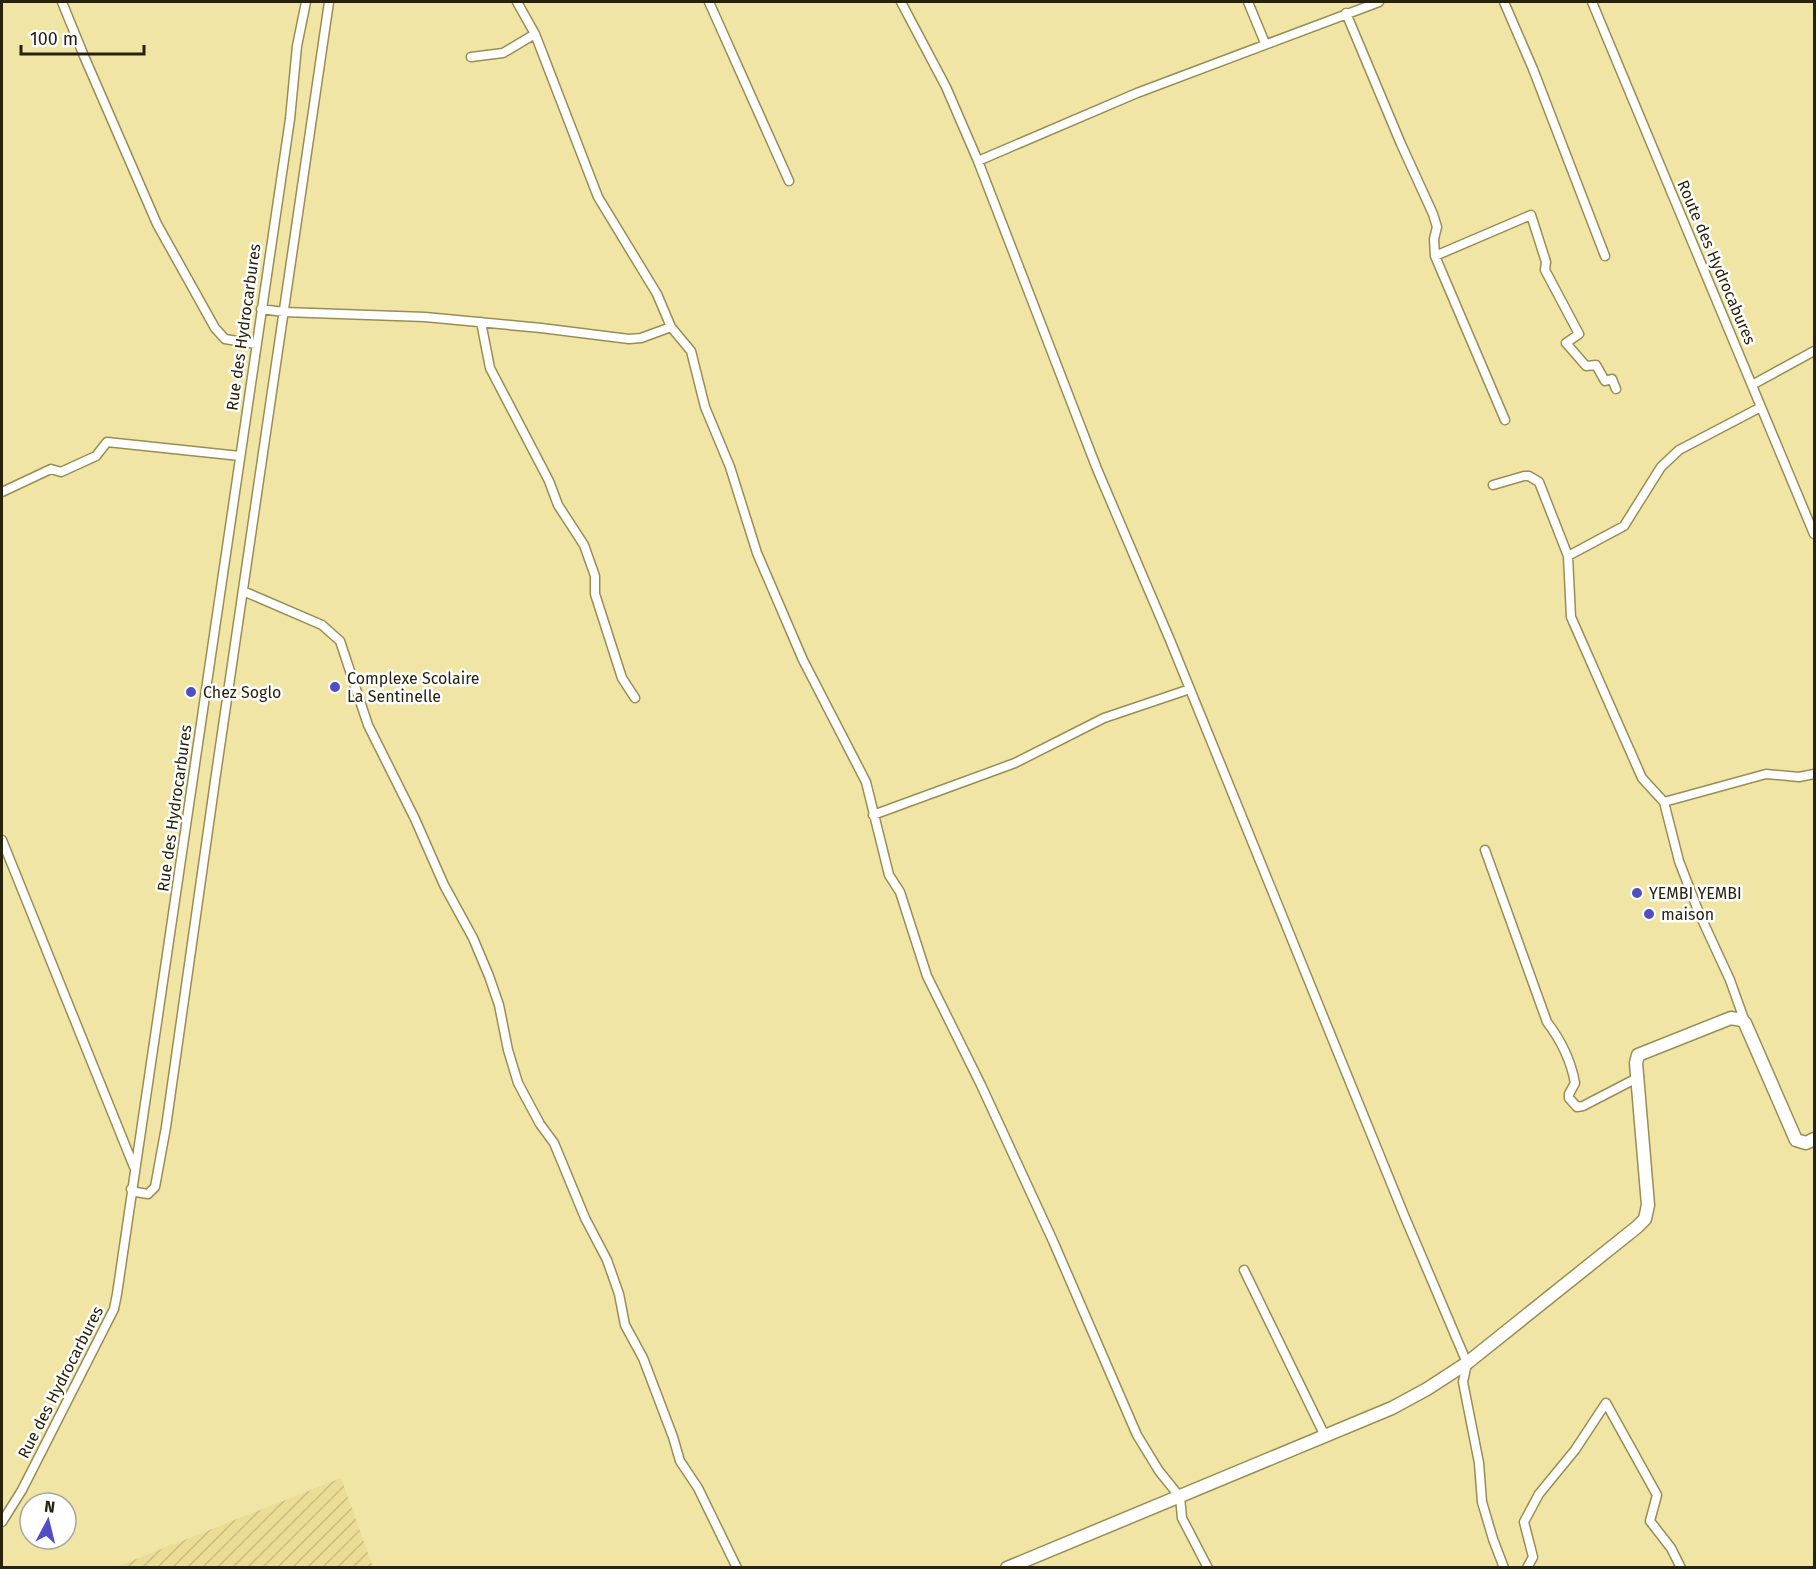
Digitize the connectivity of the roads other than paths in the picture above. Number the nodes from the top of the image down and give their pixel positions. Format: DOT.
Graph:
graph roads {
  1 [pos="62,2"];
  2 [pos="306,2"];
  3 [pos="329,2"];
  4 [pos="517,2"];
  5 [pos="709,2"];
  6 [pos="901,2"];
  7 [pos="1248,2"];
  8 [pos="1379,2"];
  9 [pos="1503,2"];
  10 [pos="1592,2"];
  11 [pos="1361,4"];
  12 [pos="1346,13"];
  13 [pos="535,34"];
  14 [pos="1265,44"];
  15 [pos="471,57"];
  16 [pos="978,161"];
  17 [pos="789,181"];
  18 [pos="1435,255"];
  19 [pos="1605,256"];
  20 [pos="261,309"];
  21 [pos="284,312"];
  22 [pos="481,322"];
  23 [pos="671,327"];
  24 [pos="256,344"];
  25 [pos="1815,351"];
  26 [pos="1752,385"];
  27 [pos="1616,389"];
  28 [pos="1761,407"];
  29 [pos="1505,420"];
  30 [pos="240,456"];
  31 [pos="1493,485"];
  32 [pos="2,492"];
  33 [pos="1815,534"];
  34 [pos="1568,556"];
  35 [pos="243,591"];
  36 [pos="1190,689"];
  37 [pos="635,698"];
  38 [pos="1815,774"];
  39 [pos="1664,802"];
  40 [pos="873,815"];
  41 [pos="2,840"];
  42 [pos="1485,850"];
  43 [pos="1745,1023"];
  44 [pos="1639,1077"];
  45 [pos="1815,1139"];
  46 [pos="135,1169"];
  47 [pos="131,1190"];
  48 [pos="1244,1270"];
  49 [pos="1467,1363"];
  50 [pos="1325,1436"];
  51 [pos="1180,1497"];
  52 [pos="2,1522"];
  53 [pos="737,1568"];
  54 [pos="1007,1568"];
  55 [pos="1208,1568"];
  56 [pos="1504,1568"];
  57 [pos="1527,1568"];
  58 [pos="1681,1568"];
  1 -- 24 [label="street"];
  2 -- 20 [label="street, Rue des Hydrocarbures"];
  3 -- 21 [label="street"];
  4 -- 13 [label="street"];
  5 -- 17 [label="street"];
  6 -- 16 [label="street"];
  7 -- 14 [label="street"];
  8 -- 11 [label="street"];
  9 -- 19 [label="street"];
  10 -- 26 [label="street, Route des Hydrocabures"];
  11 -- 12 [label="street"];
  12 -- 14 [label="street"];
  12 -- 18 [label="street"];
  13 -- 15 [label="street"];
  13 -- 23 [label="street"];
  14 -- 16 [label="street"];
  16 -- 36 [label="street"];
  18 -- 27 [label="street"];
  18 -- 29 [label="street"];
  20 -- 21 [label="street"];
  20 -- 24 [label="street, Rue des Hydrocarbures"];
  21 -- 22 [label="street"];
  21 -- 35 [label="street"];
  22 -- 23 [label="street"];
  22 -- 37 [label="street"];
  23 -- 40 [label="street"];
  24 -- 30 [label="street, Rue des Hydrocarbures"];
  25 -- 26 [label="street"];
  26 -- 28 [label="street, Route des Hydrocabures"];
  28 -- 33 [label="street, Route des Hydrocabures"];
  28 -- 34 [label="street"];
  30 -- 32 [label="street"];
  30 -- 46 [label="street, Rue des Hydrocarbures"];
  31 -- 34 [label="street"];
  34 -- 39 [label="street"];
  35 -- 47 [label="street"];
  35 -- 53 [label="street"];
  36 -- 40 [label="street"];
  36 -- 49 [label="street"];
  38 -- 39 [label="street"];
  39 -- 43 [label="street"];
  40 -- 51 [label="street"];
  41 -- 46 [label="street"];
  42 -- 44 [label="street"];
  43 -- 44 [label="street"];
  43 -- 45 [label="street"];
  44 -- 49 [label="street"];
  46 -- 47 [label="street, Rue des Hydrocarbures"];
  47 -- 52 [label="street, Rue des Hydrocarbures"];
  48 -- 50 [label="street"];
  49 -- 50 [label="street"];
  49 -- 56 [label="street"];
  50 -- 51 [label="street"];
  51 -- 54 [label="street"];
  51 -- 55 [label="street"];
  57 -- 58 [label="street"];
}
